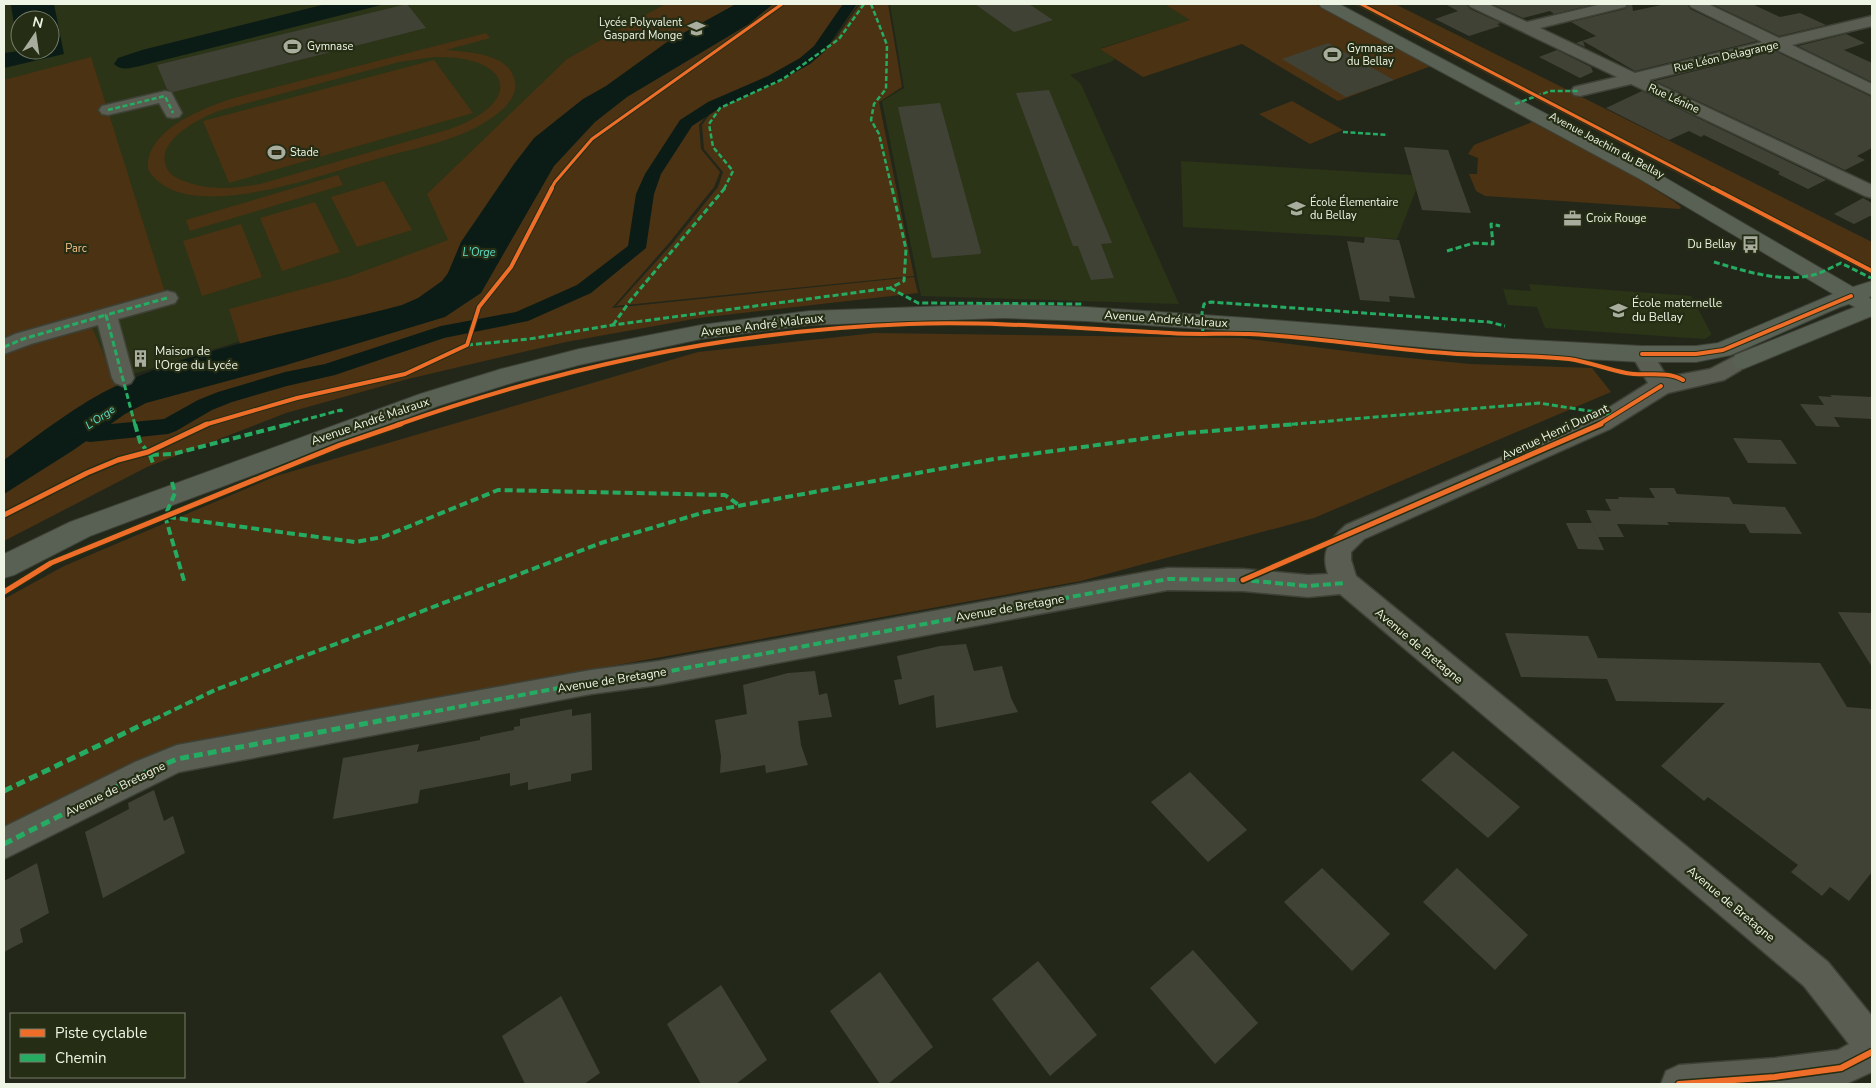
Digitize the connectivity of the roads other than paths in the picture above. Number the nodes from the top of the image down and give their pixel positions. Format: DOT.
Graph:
graph roads {
  1 [pos="1327,4"];
  2 [pos="1340,4"];
  3 [pos="1476,4"];
  4 [pos="1620,4"];
  5 [pos="1696,4"];
  6 [pos="1872,20"];
  7 [pos="1848,27"];
  8 [pos="1527,28"];
  9 [pos="1872,38"];
  10 [pos="1779,44"];
  11 [pos="1632,78"];
  12 [pos="1872,90"];
  13 [pos="1580,91"];
  14 [pos="108,110"];
  15 [pos="173,113"];
  16 [pos="1872,192"];
  17 [pos="1865,291"];
  18 [pos="167,298"];
  19 [pos="1872,308"];
  20 [pos="106,315"];
  21 [pos="4,347"];
  22 [pos="1645,359"];
  23 [pos="1732,366"];
  24 [pos="123,378"];
  25 [pos="1661,386"];
  26 [pos="4,567"];
  27 [pos="1345,583"];
  28 [pos="4,844"];
  29 [pos="1872,1044"];
  30 [pos="1872,1052"];
  31 [pos="1679,1084"];
  1 -- 17 [label="main road, Avenue Joachim du Bellay"];
  2 -- 17 [label="main road, Avenue Joachim du Bellay"];
  3 -- 8 [label="street, Rue Lénine"];
  4 -- 8 [label="street"];
  5 -- 10 [label="street"];
  6 -- 7 [label="street, Rue Léon Delagrange"];
  7 -- 9 [label="street"];
  7 -- 10 [label="street, Rue Léon Delagrange"];
  8 -- 11 [label="street, Rue Lénine"];
  10 -- 11 [label="street, Rue Léon Delagrange"];
  10 -- 12 [label="street"];
  11 -- 13 [label="street, Rue Léon Delagrange"];
  11 -- 16 [label="street, Rue Lénine"];
  14 -- 15 [label="street"];
  17 -- 19 [label="main road"];
  17 -- 22 [label="main road"];
  18 -- 20 [label="street"];
  19 -- 23 [label="main road, Avenue Henri Dunant"];
  20 -- 21 [label="street"];
  20 -- 24 [label="street"];
  22 -- 23 [label="main road, Avenue Henri Dunant"];
  22 -- 25 [label="street"];
  22 -- 26 [label="main road, Avenue André Malraux"];
  23 -- 25 [label="street, Avenue Henri Dunant"];
  25 -- 27 [label="street, Avenue Henri Dunant"];
  27 -- 28 [label="street, Avenue de Bretagne"];
  27 -- 29 [label="street, Avenue de Bretagne"];
  30 -- 31 [label="street"];
}
